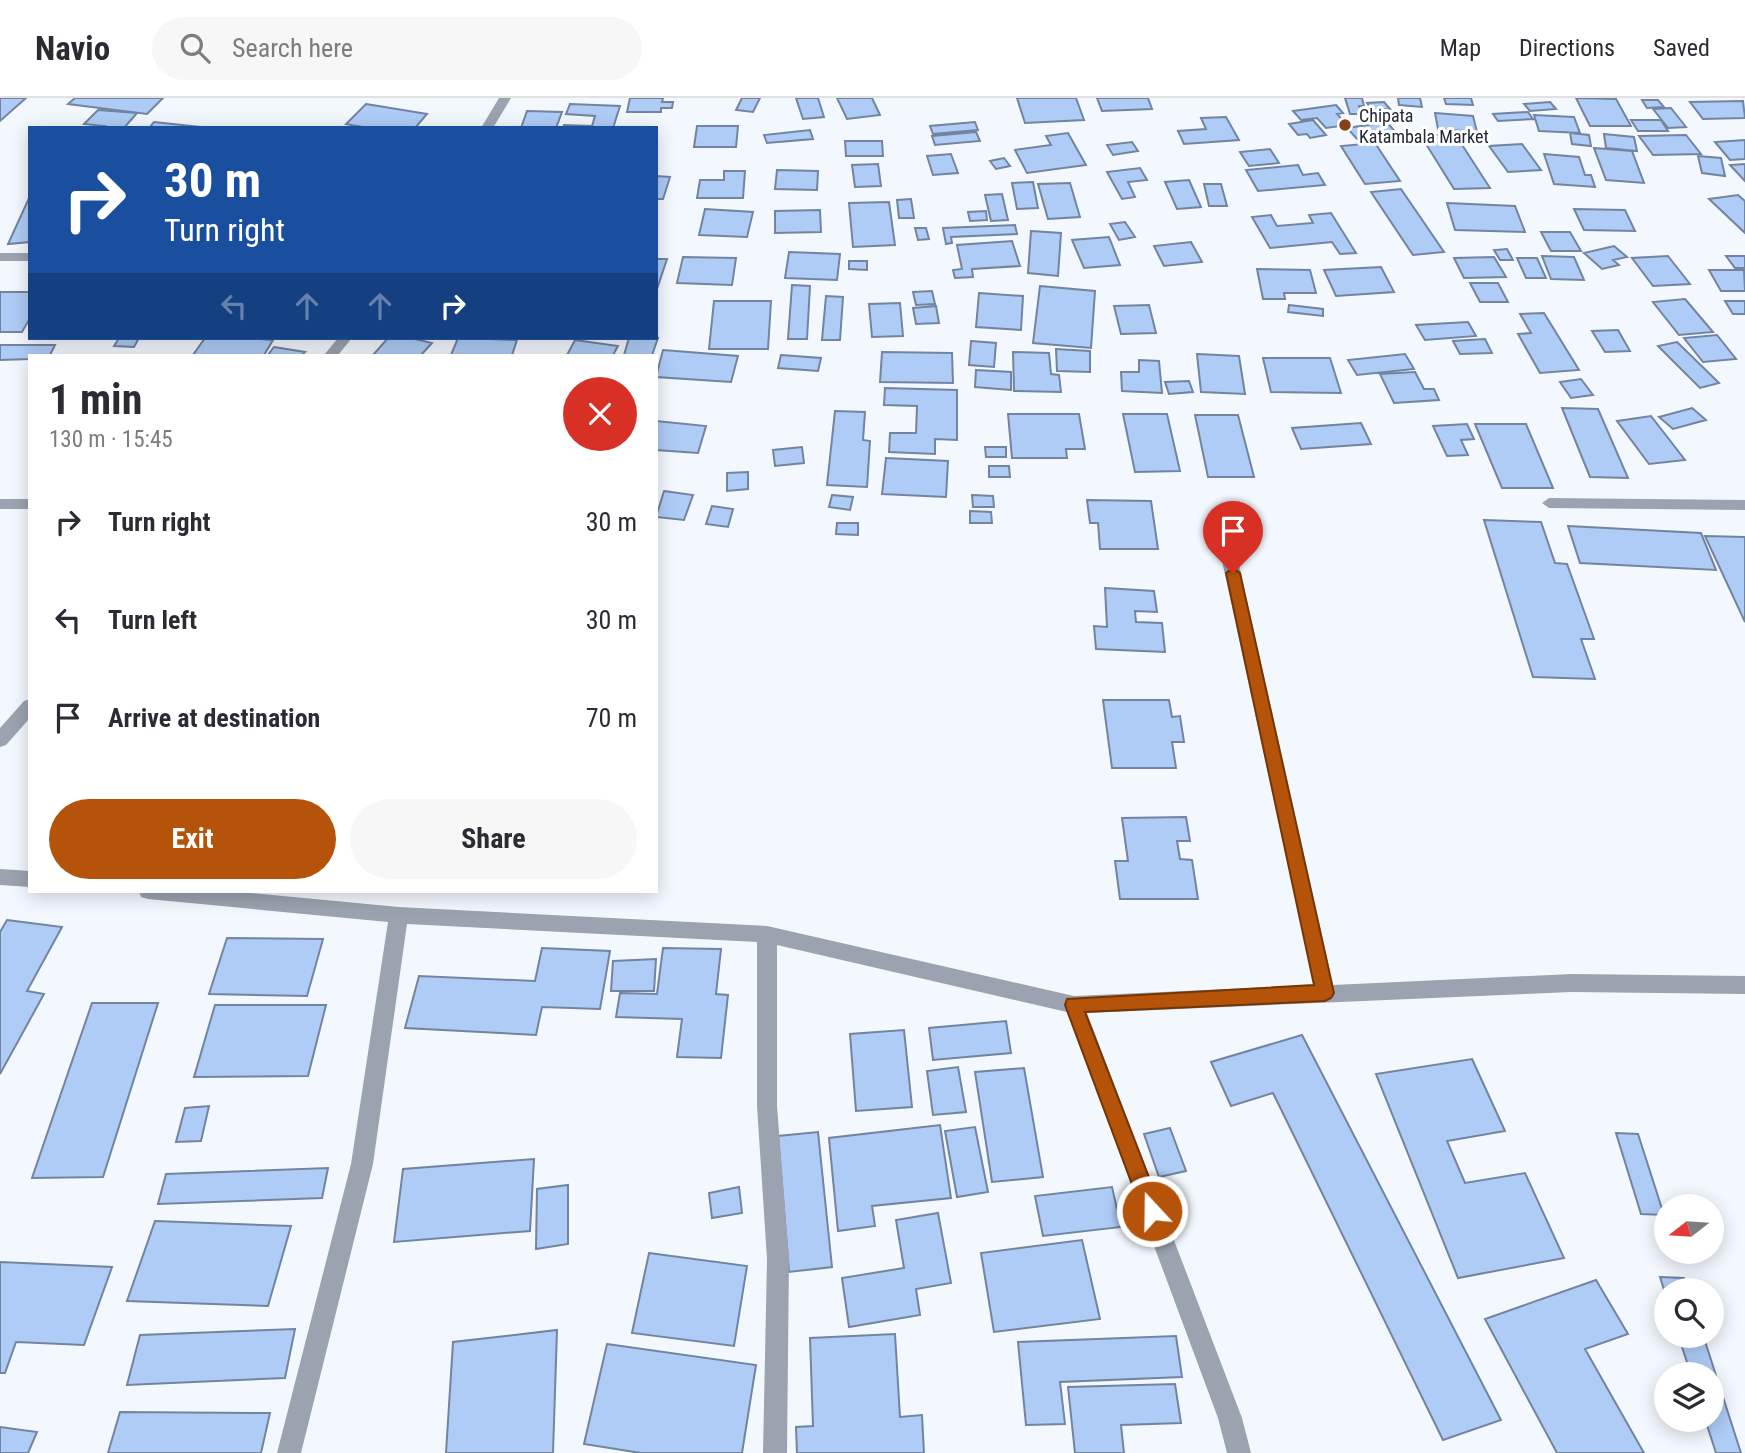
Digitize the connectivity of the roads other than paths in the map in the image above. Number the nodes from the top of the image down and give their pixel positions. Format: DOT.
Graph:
graph roads {
  1 [pos="505,98"];
  2 [pos="488,126"];
  3 [pos="0,257"];
  4 [pos="28,257"];
  5 [pos="343,340"];
  6 [pos="332,354"];
  7 [pos="1549,503"];
  8 [pos="28,504"];
  9 [pos="0,505"];
  10 [pos="1745,505"];
  11 [pos="1227,547"];
  12 [pos="28,708"];
  13 [pos="0,740"];
  14 [pos="0,877"];
  15 [pos="28,879"];
  16 [pos="169,893"];
  17 [pos="399,915"];
  18 [pos="767,934"];
  19 [pos="1745,985"];
  20 [pos="1325,993"];
  21 [pos="1074,1005"];
  22 [pos="289,1453"];
  23 [pos="775,1453"];
  24 [pos="1239,1453"];
  1 -- 2 [label="street"];
  3 -- 4 [label="street"];
  5 -- 6 [label="street"];
  7 -- 10 [label="street"];
  8 -- 9 [label="street"];
  11 -- 20 [label="street"];
  12 -- 13 [label="street"];
  14 -- 15 [label="street"];
  16 -- 17 [label="street"];
  17 -- 18 [label="street"];
  17 -- 22 [label="street"];
  18 -- 21 [label="street"];
  18 -- 23 [label="street"];
  19 -- 20 [label="street"];
  20 -- 21 [label="street"];
  21 -- 24 [label="street"];
}
